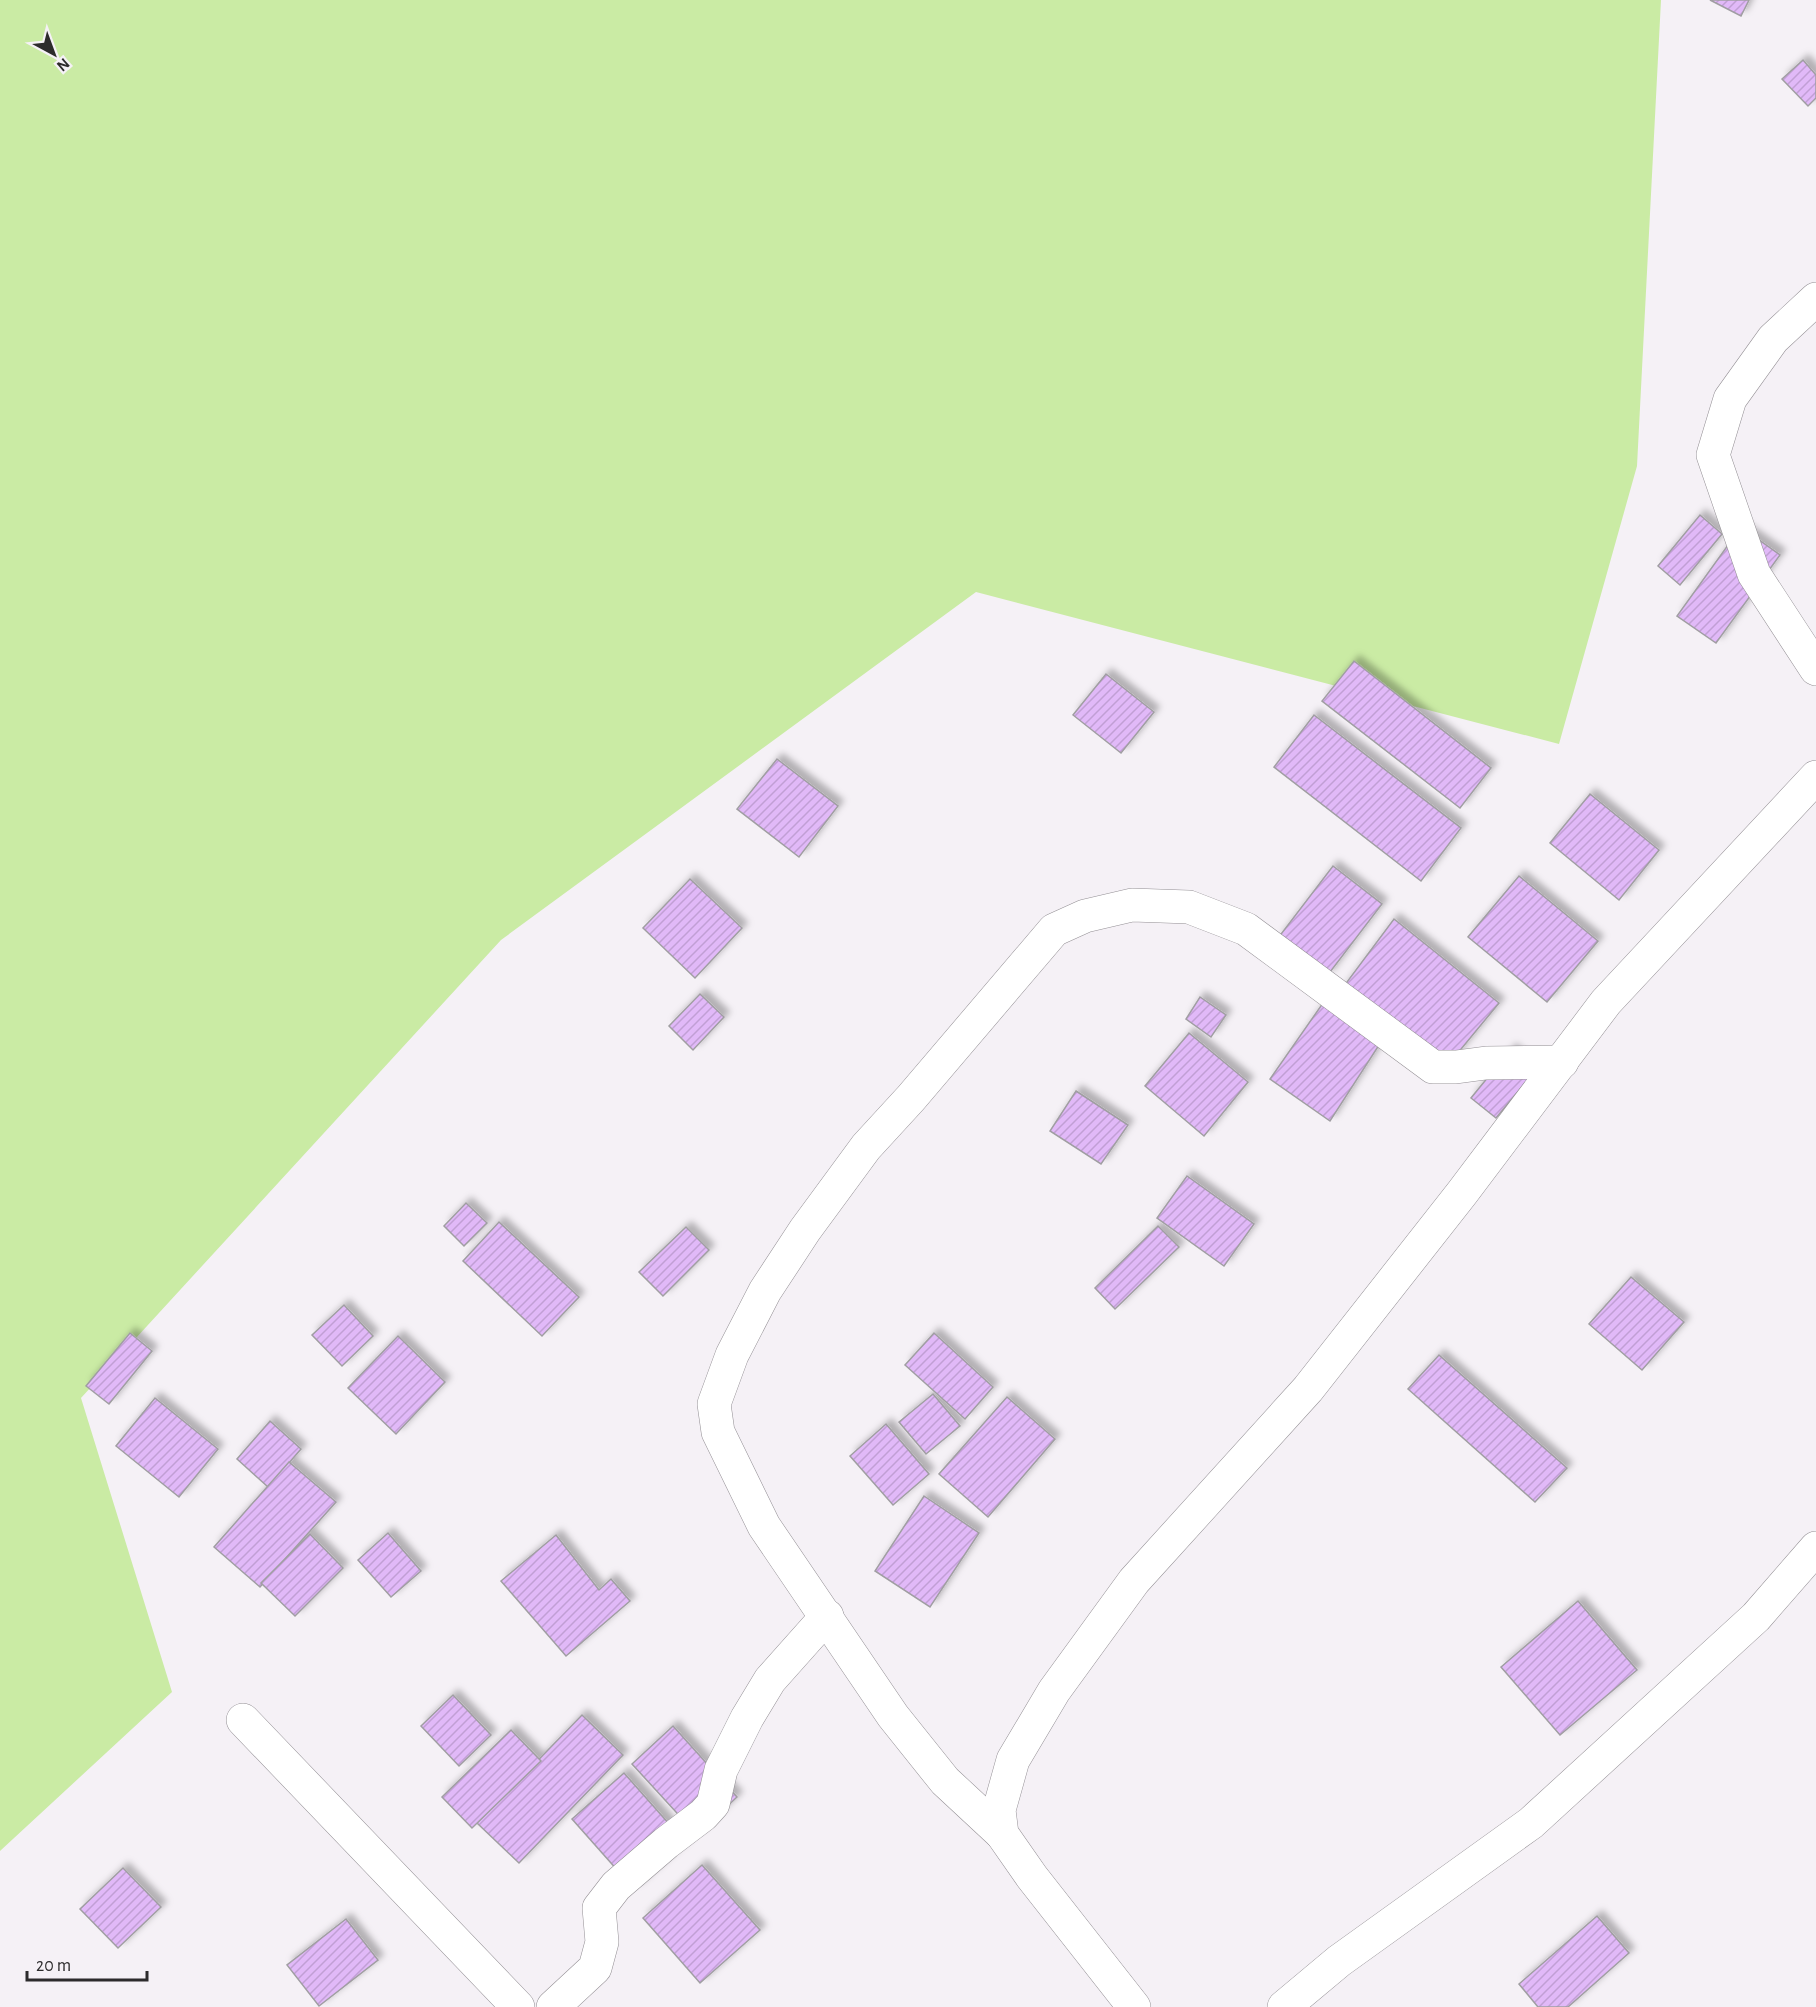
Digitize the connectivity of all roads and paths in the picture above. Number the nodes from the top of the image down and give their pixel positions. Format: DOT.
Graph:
graph roads {
  1 [pos="1816,299"];
  2 [pos="1816,669"];
  3 [pos="1816,777"];
  4 [pos="1562,1062"];
  5 [pos="1816,1548"];
  6 [pos="827,1616"];
  7 [pos="243,1720"];
  8 [pos="1002,1834"];
  9 [pos="518,2007"];
  10 [pos="553,2007"];
  11 [pos="1134,2007"];
  12 [pos="1284,2007"];
  1 -- 2 [label="street"];
  3 -- 4 [label="street"];
  4 -- 6 [label="street"];
  4 -- 8 [label="street"];
  5 -- 12 [label="street"];
  6 -- 8 [label="street"];
  6 -- 10 [label="street"];
  7 -- 9 [label="street"];
  8 -- 11 [label="street"];
}
